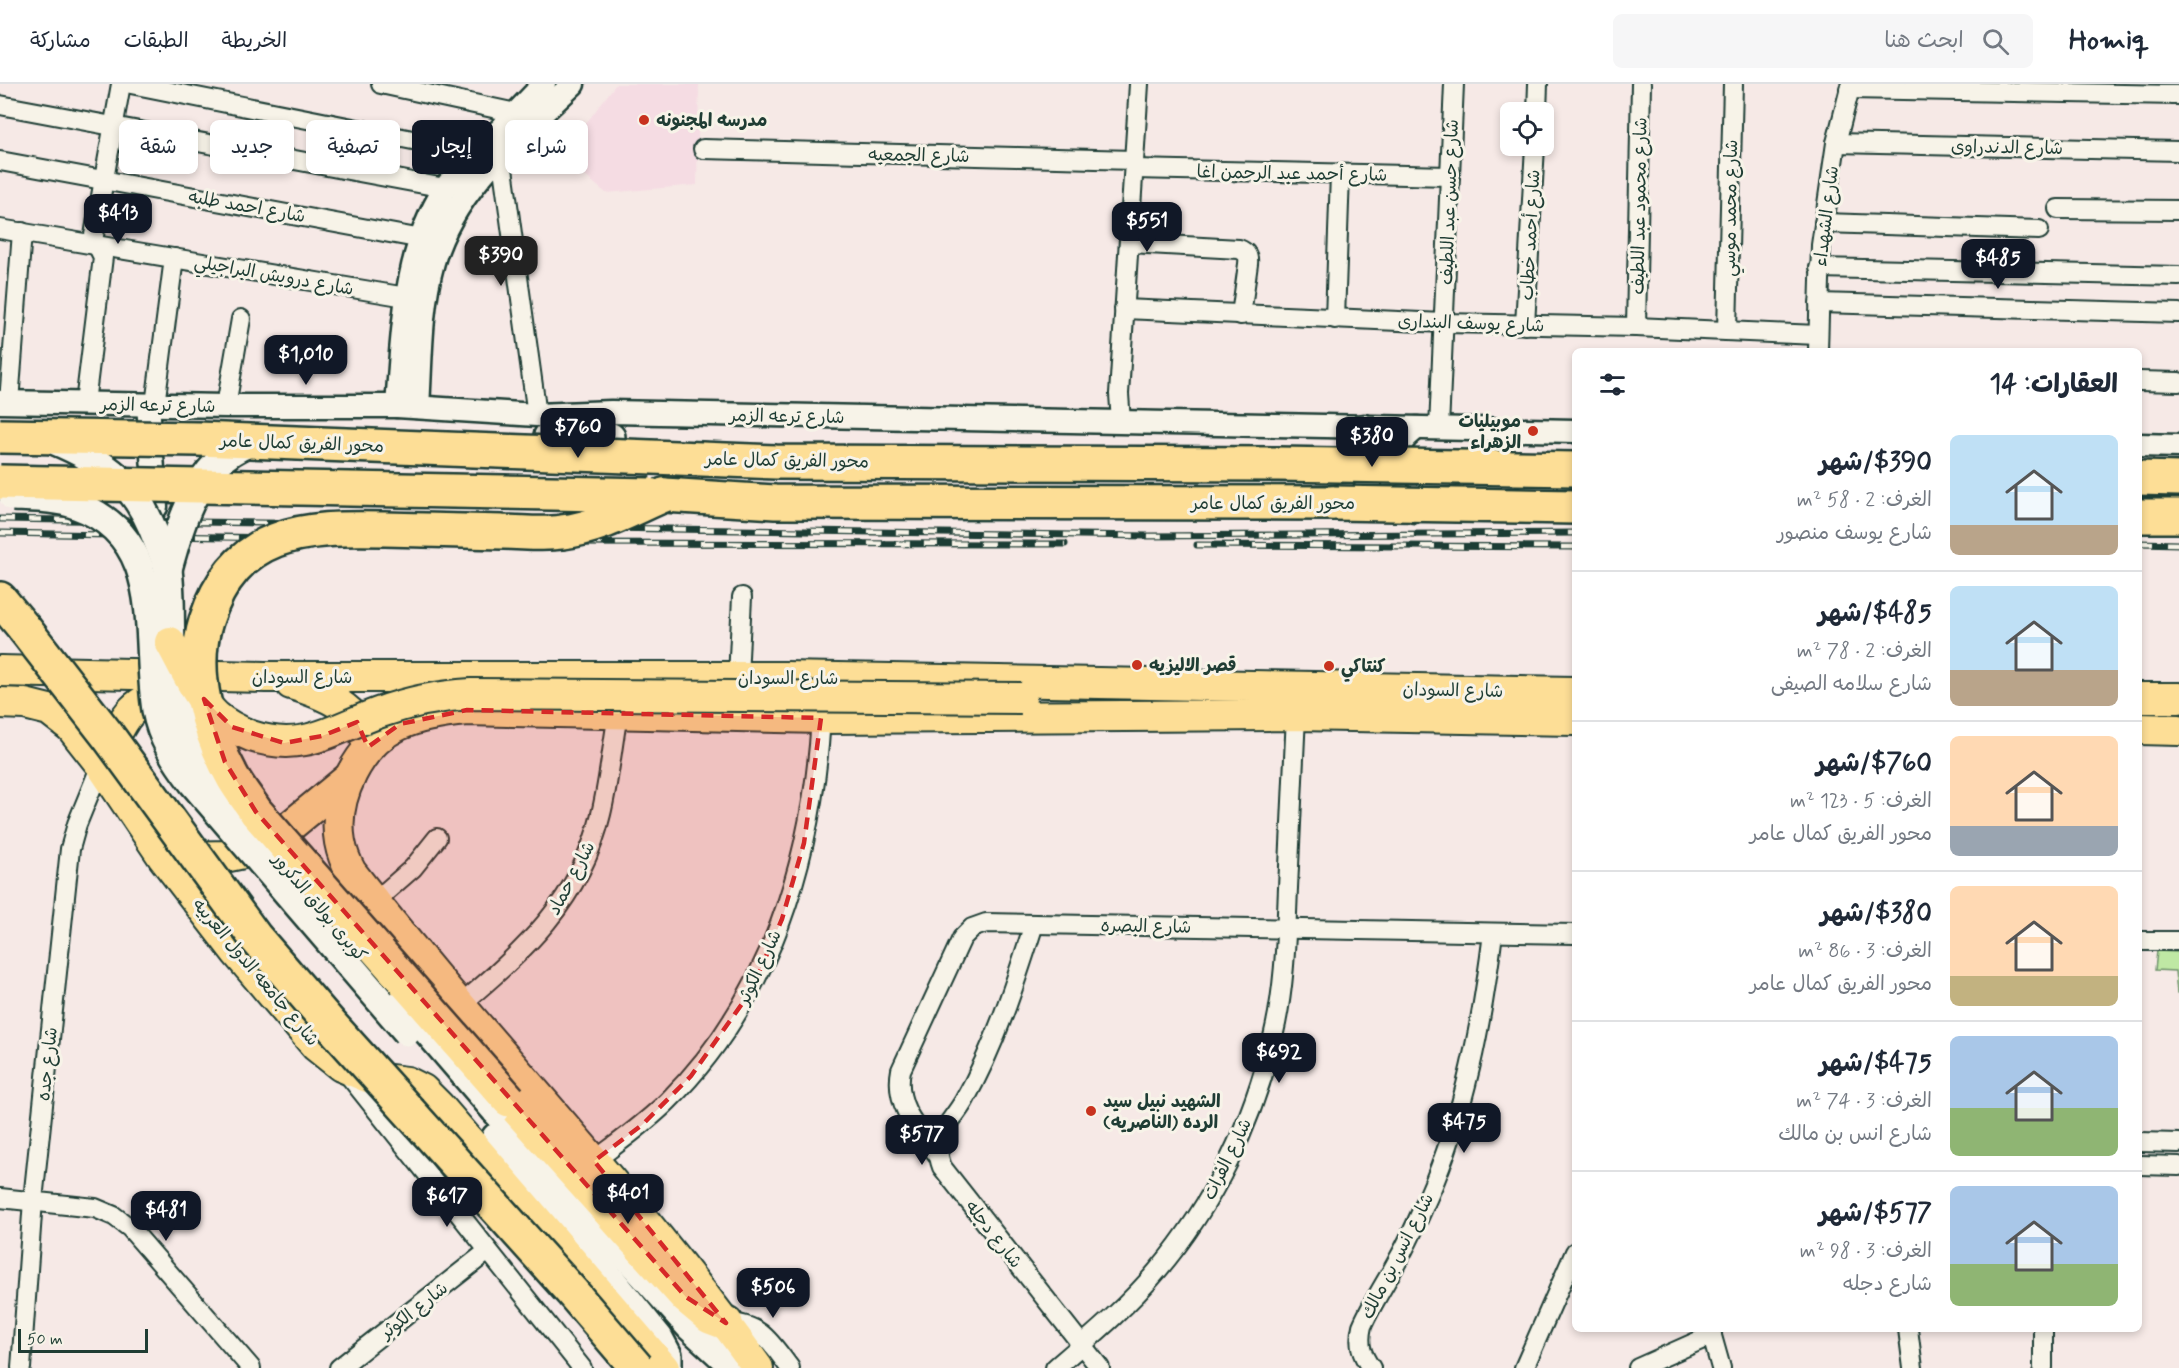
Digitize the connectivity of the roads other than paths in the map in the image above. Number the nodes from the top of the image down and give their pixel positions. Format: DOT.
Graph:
graph roads {
  1 [pos="121,84"];
  2 [pos="131,84"];
  3 [pos="381,84"];
  4 [pos="544,84"];
  5 [pos="573,84"];
  6 [pos="1139,84"];
  7 [pos="1454,84"];
  8 [pos="1538,84"];
  9 [pos="1641,84"];
  10 [pos="1733,84"];
  11 [pos="1850,87"];
  12 [pos="2179,95"];
  13 [pos="1537,102"];
  14 [pos="0,105"];
  15 [pos="516,113"];
  16 [pos="114,127"];
  17 [pos="493,137"];
  18 [pos="412,140"];
  19 [pos="1836,143"];
  20 [pos="703,149"];
  21 [pos="2179,151"];
  22 [pos="501,154"];
  23 [pos="1534,156"];
  24 [pos="0,161"];
  25 [pos="1134,164"];
  26 [pos="456,174"];
  27 [pos="1340,174"];
  28 [pos="1450,176"];
  29 [pos="104,180"];
  30 [pos="445,189"];
  31 [pos="2058,209"];
  32 [pos="2179,210"];
  33 [pos="1824,223"];
  34 [pos="0,229"];
  35 [pos="2040,230"];
  36 [pos="22,232"];
  37 [pos="422,239"];
  38 [pos="1130,243"];
  39 [pos="94,244"];
  40 [pos="174,258"];
  41 [pos="1819,268"];
  42 [pos="2179,276"];
  43 [pos="406,297"];
  44 [pos="1819,303"];
  45 [pos="1124,309"];
  46 [pos="2179,313"];
  47 [pos="1241,315"];
  48 [pos="241,319"];
  49 [pos="1335,319"];
  50 [pos="1444,323"];
  51 [pos="1525,325"];
  52 [pos="1636,327"];
  53 [pos="1727,331"];
  54 [pos="1818,343"];
  55 [pos="7,352"];
  56 [pos="2142,381"];
  57 [pos="2179,382"];
  58 [pos="5,402"];
  59 [pos="85,403"];
  60 [pos="152,405"];
  61 [pos="226,406"];
  62 [pos="408,407"];
  63 [pos="1121,422"];
  64 [pos="542,426"];
  65 [pos="1364,426"];
  66 [pos="1428,428"];
  67 [pos="1572,431"];
  68 [pos="0,435"];
  69 [pos="611,437"];
  70 [pos="2142,446"];
  71 [pos="2179,446"];
  72 [pos="1572,469"];
  73 [pos="2142,478"];
  74 [pos="2179,479"];
  75 [pos="0,482"];
  76 [pos="664,495"];
  77 [pos="0,496"];
  78 [pos="156,507"];
  79 [pos="1572,507"];
  80 [pos="1341,511"];
  81 [pos="1414,511"];
  82 [pos="2179,516"];
  83 [pos="2142,522"];
  84 [pos="168,569"];
  85 [pos="742,597"];
  86 [pos="0,599"];
  87 [pos="170,642"];
  88 [pos="0,671"];
  89 [pos="217,677"];
  90 [pos="266,677"];
  91 [pos="371,677"];
  92 [pos="738,677"];
  93 [pos="1095,682"];
  94 [pos="1572,692"];
  95 [pos="2142,698"];
  96 [pos="2179,698"];
  97 [pos="0,703"];
  98 [pos="618,714"];
  99 [pos="1296,715"];
  100 [pos="821,718"];
  101 [pos="1572,720"];
  102 [pos="2142,729"];
  103 [pos="2179,730"];
  104 [pos="378,740"];
  105 [pos="101,765"];
  106 [pos="350,777"];
  107 [pos="437,838"];
  108 [pos="163,857"];
  109 [pos="374,902"];
  110 [pos="1034,924"];
  111 [pos="1286,929"];
  112 [pos="1493,933"];
  113 [pos="1572,934"];
  114 [pos="2142,941"];
  115 [pos="2179,941"];
  116 [pos="459,1006"];
  117 [pos="341,1066"];
  118 [pos="496,1110"];
  119 [pos="2142,1142"];
  120 [pos="2179,1143"];
  121 [pos="937,1154"];
  122 [pos="594,1161"];
  123 [pos="2142,1165"];
  124 [pos="2179,1166"];
  125 [pos="0,1198"];
  126 [pos="33,1200"];
  127 [pos="488,1251"];
  128 [pos="1572,1258"];
  129 [pos="726,1323"];
  130 [pos="1711,1332"];
  131 [pos="1908,1332"];
  132 [pos="2043,1332"];
  133 [pos="1082,1346"];
  134 [pos="21,1368"];
  135 [pos="251,1368"];
  136 [pos="339,1368"];
  137 [pos="582,1368"];
  138 [pos="637,1368"];
  139 [pos="666,1368"];
  140 [pos="735,1368"];
  141 [pos="758,1368"];
  142 [pos="790,1368"];
  143 [pos="1055,1368"];
  144 [pos="1100,1368"];
  145 [pos="1371,1368"];
  146 [pos="1524,1368"];
  147 [pos="1638,1368"];
  148 [pos="1720,1368"];
  149 [pos="1913,1368"];
  150 [pos="2043,1368"];
  1 -- 16 [label="street"];
  2 -- 18 [label="street"];
  3 -- 15 [label="street"];
  4 -- 15 [label="street"];
  5 -- 22 [label="street"];
  6 -- 25 [label="street"];
  7 -- 28 [label="street, شارع حسن عبد اللطيف"];
  8 -- 13 [label="street"];
  9 -- 52 [label="street, شارع محمود عبد اللطيف"];
  10 -- 53 [label="street, شارع محمد موسي"];
  11 -- 12 [label="street"];
  11 -- 19 [label="street, شارع الشهداء"];
  14 -- 16 [label="street"];
  15 -- 17 [label="street"];
  16 -- 29 [label="street"];
  16 -- 30 [label="street"];
  19 -- 21 [label="street, شارع الدندراوى"];
  19 -- 33 [label="street, شارع الشهداء"];
  20 -- 25 [label="street, شارع الجمعيه"];
  22 -- 62 [label="street"];
  22 -- 64 [label="street"];
  23 -- 51 [label="street, شارع أحمد خطاب"];
  24 -- 29 [label="street, شارع احمد طلبه"];
  25 -- 27 [label="street, شارع أحمد عبد الرحمن اغا"];
  25 -- 38 [label="street"];
  26 -- 30 [label="street"];
  27 -- 28 [label="street, شارع أحمد عبد الرحمن اغا"];
  27 -- 49 [label="street"];
  28 -- 50 [label="street, شارع حسن عبد اللطيف"];
  29 -- 37 [label="street, شارع احمد طلبه"];
  29 -- 39 [label="street"];
  30 -- 37 [label="street"];
  31 -- 32 [label="street"];
  33 -- 35 [label="street"];
  33 -- 41 [label="street, شارع الشهداء"];
  34 -- 36 [label="street, شارع درويش البراجيلي"];
  36 -- 39 [label="street, شارع درويش البراجيلي"];
  36 -- 55 [label="street"];
  37 -- 43 [label="street"];
  38 -- 45 [label="street"];
  38 -- 47 [label="street"];
  39 -- 40 [label="street, شارع درويش البراجيلي"];
  39 -- 59 [label="street"];
  40 -- 43 [label="street, شارع درويش البراجيلي"];
  40 -- 60 [label="street"];
  41 -- 42 [label="street"];
  41 -- 44 [label="street, شارع الشهداء"];
  43 -- 62 [label="street"];
  44 -- 46 [label="street"];
  44 -- 54 [label="street, شارع الشهداء"];
  45 -- 47 [label="street, شارع يوسف البندارى"];
  45 -- 63 [label="street"];
  47 -- 49 [label="street, شارع يوسف البندارى"];
  48 -- 61 [label="street"];
  49 -- 50 [label="street, شارع يوسف البندارى"];
  50 -- 51 [label="street, شارع يوسف البندارى"];
  50 -- 66 [label="street, شارع حسن عبد اللطيف"];
  51 -- 52 [label="street, شارع يوسف البندارى"];
  52 -- 53 [label="street, شارع يوسف البندارى"];
  53 -- 54 [label="street, شارع يوسف البندارى"];
  55 -- 58 [label="street"];
  56 -- 57 [label="street"];
  58 -- 59 [label="street, شارع ترعه الزمر"];
  59 -- 60 [label="street, شارع ترعه الزمر"];
  60 -- 61 [label="street, شارع ترعه الزمر"];
  60 -- 78 [label="street"];
  61 -- 62 [label="street, شارع ترعه الزمر"];
  62 -- 64 [label="street, شارع ترعه الزمر"];
  63 -- 64 [label="street, شارع ترعه الزمر"];
  63 -- 65 [label="street, شارع ترعه الزمر"];
  64 -- 69 [label="main road"];
  64 -- 84 [label="main road, bridge"];
  65 -- 66 [label="street, شارع ترعه الزمر"];
  65 -- 80 [label="street"];
  66 -- 67 [label="street, شارع ترعه الزمر"];
  66 -- 81 [label="street"];
  68 -- 72 [label="highway, محور الفريق كمال عامر, bridge"];
  68 -- 84 [label="main road, كوبرى بولاق الدكرور, bridge"];
  70 -- 71 [label="street"];
  73 -- 74 [label="highway"];
  75 -- 76 [label="highway, محور الفريق كمال عامر, bridge"];
  76 -- 79 [label="highway, محور الفريق كمال عامر, bridge"];
  76 -- 118 [label="highway, bridge"];
  77 -- 118 [label="main road, كوبرى بولاق الدكرور, bridge"];
  82 -- 83 [label="highway"];
  84 -- 87 [label="main road, كوبرى بولاق الدكرور, bridge"];
  85 -- 92 [label="street"];
  86 -- 138 [label="highway, bridge"];
  87 -- 93 [label="main road, bridge"];
  87 -- 118 [label="main road, كوبرى بولاق الدكرور, bridge"];
  88 -- 89 [label="main road, شارع السودان"];
  89 -- 90 [label="main road, شارع السودان"];
  89 -- 105 [label="main road"];
  90 -- 91 [label="main road, شارع السودان"];
  90 -- 104 [label="main road"];
  91 -- 92 [label="main road, شارع السودان"];
  91 -- 104 [label="main road"];
  92 -- 93 [label="main road, شارع السودان"];
  93 -- 94 [label="main road, شارع السودان"];
  95 -- 96 [label="main road"];
  97 -- 105 [label="main road"];
  98 -- 100 [label="main road, شارع السودان"];
  98 -- 104 [label="main road, شارع السودان"];
  98 -- 116 [label="street, شارع حماد"];
  99 -- 100 [label="main road, شارع السودان"];
  99 -- 101 [label="main road, شارع السودان"];
  99 -- 111 [label="street, شارع الفرات"];
  100 -- 122 [label="street, شارع الكوثر"];
  102 -- 103 [label="main road"];
  104 -- 106 [label="main road"];
  105 -- 108 [label="main road, شارع جامعه الدول العربيه"];
  105 -- 126 [label="street, شارع جده"];
  106 -- 108 [label="main road"];
  106 -- 109 [label="main road"];
  107 -- 109 [label="street"];
  108 -- 117 [label="main road, شارع جامعه الدول العربيه"];
  109 -- 116 [label="main road"];
  110 -- 111 [label="street, شارع البصره"];
  110 -- 121 [label="street"];
  110 -- 121 [label="street, شارع البصره"];
  111 -- 112 [label="street, شارع البصره"];
  111 -- 133 [label="street, شارع الفرات"];
  112 -- 113 [label="street, شارع البصره"];
  112 -- 145 [label="street, شارع انس بن مالك"];
  114 -- 115 [label="street"];
  116 -- 122 [label="main road"];
  117 -- 127 [label="street"];
  117 -- 139 [label="main road, شارع جامعه الدول العربيه"];
  118 -- 129 [label="highway"];
  118 -- 139 [label="main road, كوبرى بولاق الدكرور"];
  118 -- 140 [label="main road, كوبرى بولاق الدكرور"];
  119 -- 120 [label="street"];
  121 -- 133 [label="street, شارع دجله"];
  122 -- 129 [label="main road"];
  123 -- 124 [label="street"];
  125 -- 126 [label="street"];
  126 -- 134 [label="street, شارع جده"];
  126 -- 135 [label="street"];
  127 -- 136 [label="street, شارع الكوثر"];
  127 -- 137 [label="street"];
  128 -- 146 [label="street"];
  129 -- 141 [label="main road"];
  129 -- 142 [label="street"];
  130 -- 147 [label="street"];
  130 -- 148 [label="street"];
  131 -- 149 [label="street"];
  132 -- 150 [label="street"];
  133 -- 143 [label="street, شارع الفرات"];
  133 -- 144 [label="street, شارع دجله"];
}
